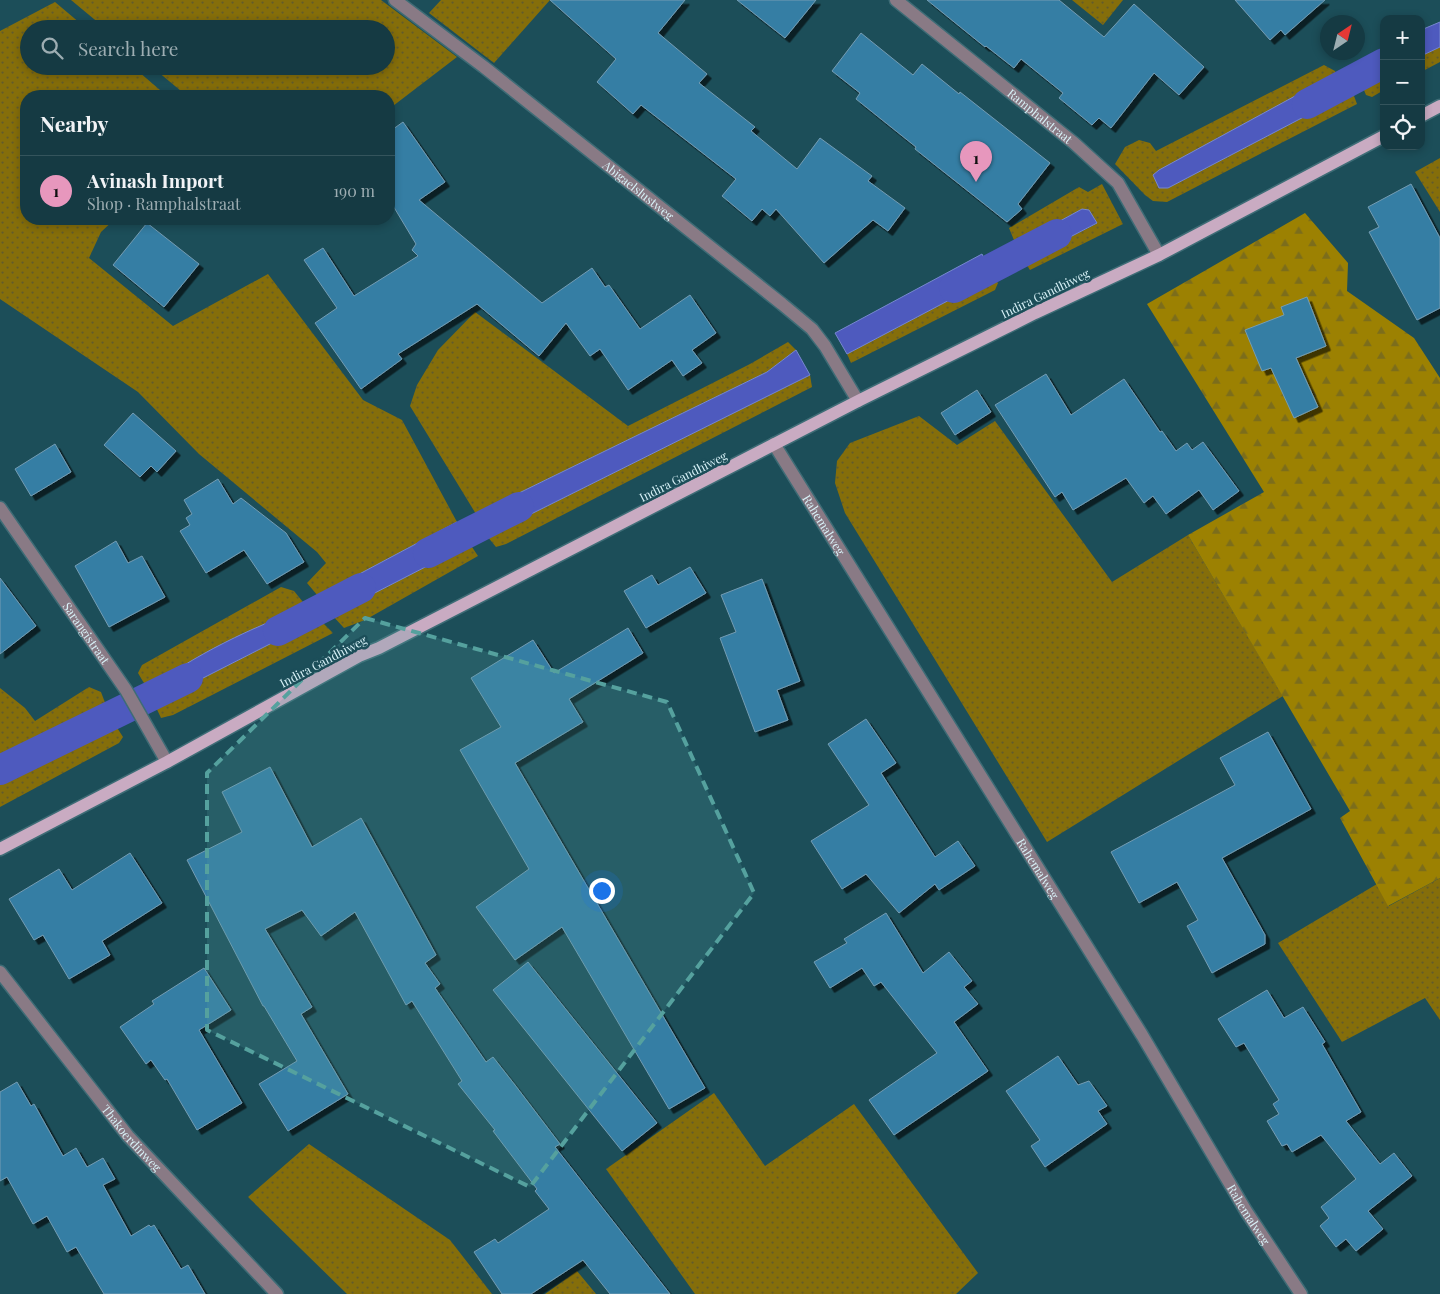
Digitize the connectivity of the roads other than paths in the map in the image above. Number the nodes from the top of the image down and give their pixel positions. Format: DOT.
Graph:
graph roads {
  1 [pos="395,0"];
  2 [pos="896,0"];
  3 [pos="1440,106"];
  4 [pos="1425,114"];
  5 [pos="1380,138"];
  6 [pos="1159,255"];
  7 [pos="858,401"];
  8 [pos="774,444"];
  9 [pos="0,508"];
  10 [pos="167,762"];
  11 [pos="0,849"];
  12 [pos="0,972"];
  13 [pos="277,1294"];
  14 [pos="1301,1294"];
  1 -- 7 [label="street, Abigaelslustweg"];
  2 -- 6 [label="street, Ramphalstraat"];
  3 -- 4 [label="main road"];
  5 -- 6 [label="main road, Indira Gandhiweg"];
  6 -- 7 [label="main road, Indira Gandhiweg"];
  7 -- 8 [label="main road, Indira Gandhiweg"];
  8 -- 10 [label="main road, Indira Gandhiweg"];
  8 -- 14 [label="street, Rahemalweg"];
  9 -- 10 [label="street, Sarangistraat"];
  10 -- 11 [label="main road, Indira Gandhiweg"];
  12 -- 13 [label="street, Thakoerdinweg"];
}
